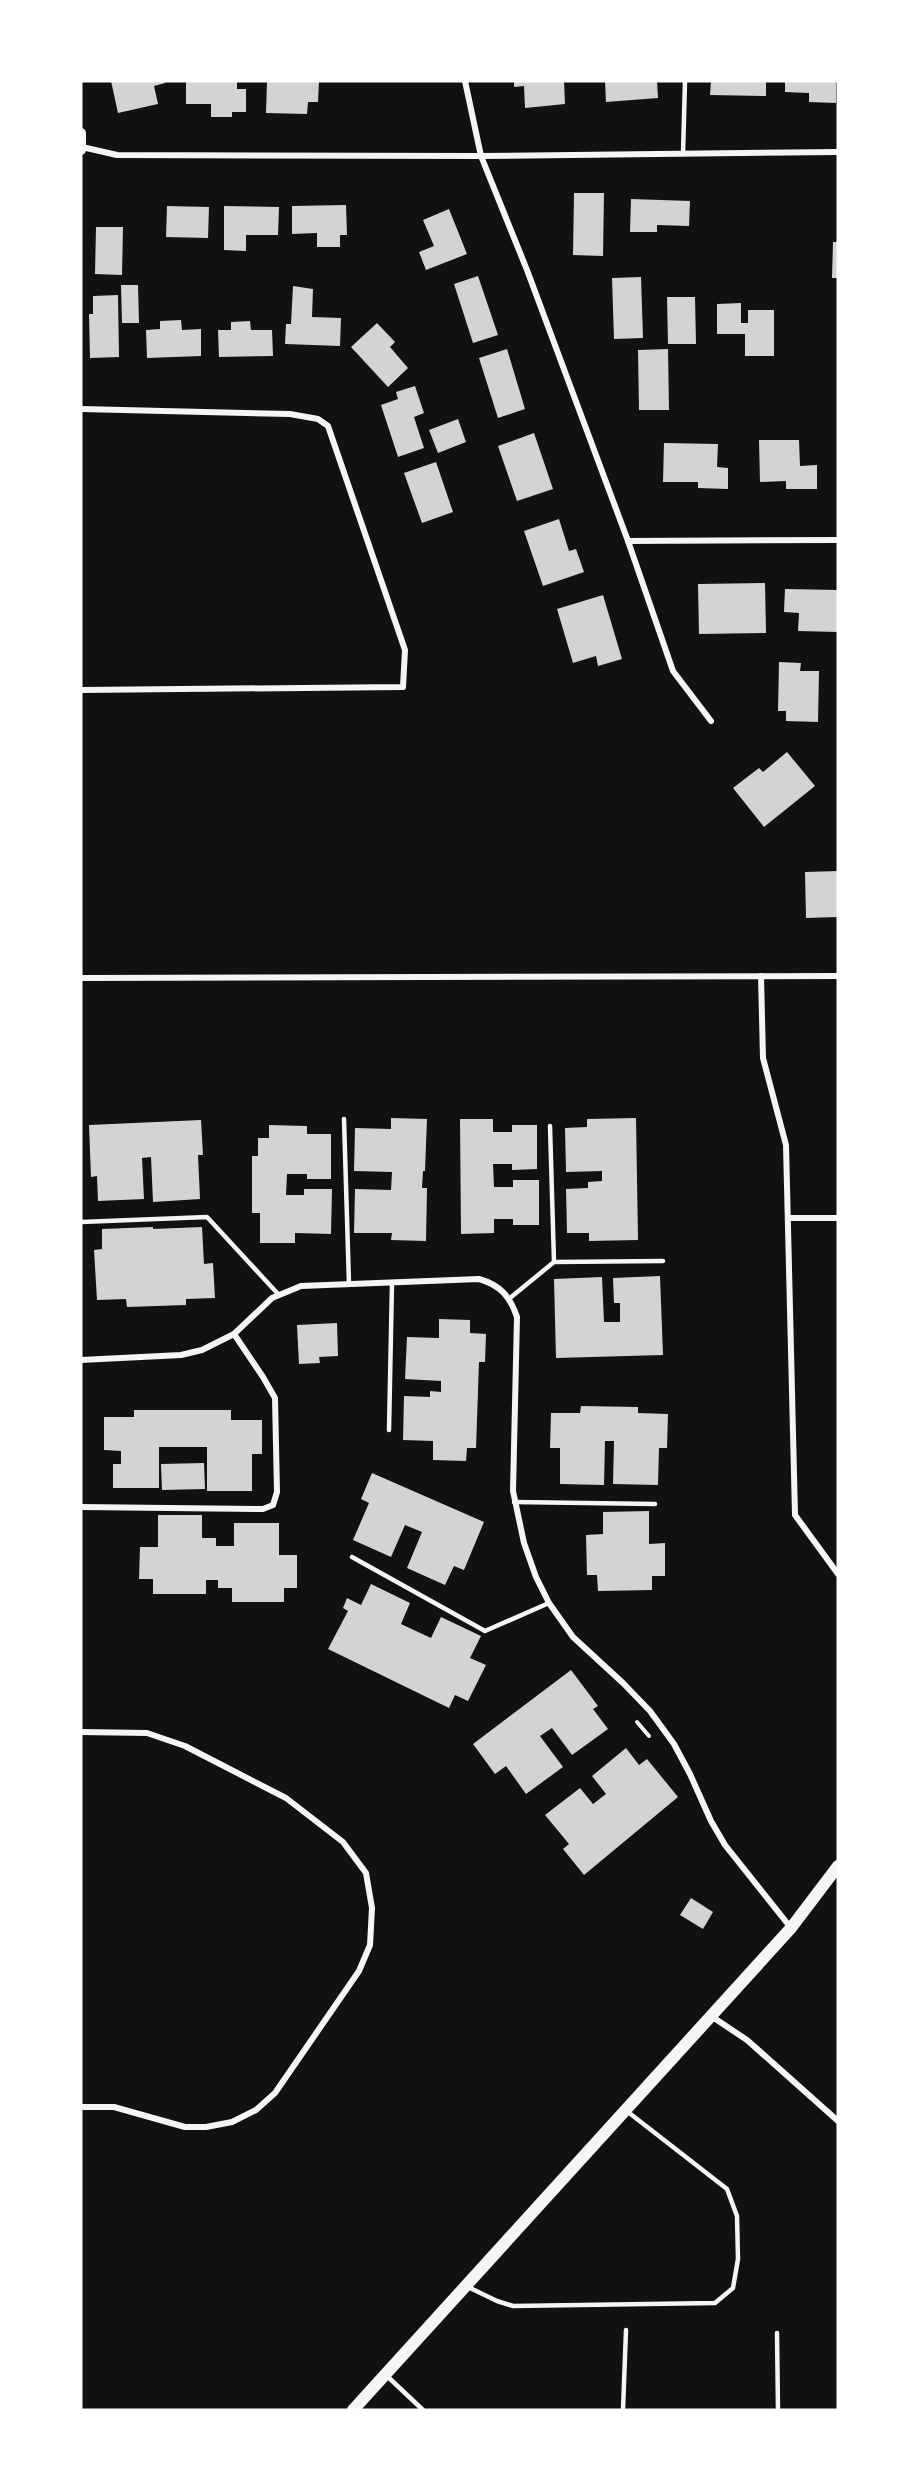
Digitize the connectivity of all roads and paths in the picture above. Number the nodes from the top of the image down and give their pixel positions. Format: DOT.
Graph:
graph roads {
  1 [pos="465,81"];
  2 [pos="685,81"];
  3 [pos="81,133"];
  4 [pos="82,149"];
  5 [pos="838,152"];
  6 [pos="683,154"];
  7 [pos="480,156"];
  8 [pos="81,409"];
  9 [pos="838,540"];
  10 [pos="628,541"];
  11 [pos="81,690"];
  12 [pos="711,721"];
  13 [pos="761,976"];
  14 [pos="838,976"];
  15 [pos="81,978"];
  16 [pos="344,1119"];
  17 [pos="550,1126"];
  18 [pos="788,1218"];
  19 [pos="838,1218"];
  20 [pos="81,1222"];
  21 [pos="554,1262"];
  22 [pos="663,1262"];
  23 [pos="392,1283"];
  24 [pos="349,1284"];
  25 [pos="279,1295"];
  26 [pos="510,1298"];
  27 [pos="234,1334"];
  28 [pos="81,1360"];
  29 [pos="389,1430"];
  30 [pos="514,1502"];
  31 [pos="655,1504"];
  32 [pos="81,1507"];
  33 [pos="352,1557"];
  34 [pos="838,1574"];
  35 [pos="549,1603"];
  36 [pos="637,1722"];
  37 [pos="81,1732"];
  38 [pos="649,1736"];
  39 [pos="838,1866"];
  40 [pos="791,1928"];
  41 [pos="710,2016"];
  42 [pos="81,2107"];
  43 [pos="625,2110"];
  44 [pos="838,2121"];
  45 [pos="465,2286"];
  46 [pos="626,2330"];
  47 [pos="777,2333"];
  48 [pos="385,2374"];
  49 [pos="353,2410"];
  50 [pos="423,2410"];
  51 [pos="623,2410"];
  52 [pos="778,2410"];
  1 -- 7 [label="street"];
  2 -- 6 [label="lane"];
  3 -- 4 [label="street"];
  4 -- 7 [label="street"];
  5 -- 6 [label="street"];
  6 -- 7 [label="street"];
  7 -- 10 [label="street"];
  8 -- 11 [label="street"];
  9 -- 10 [label="street"];
  10 -- 12 [label="street"];
  13 -- 14 [label="street"];
  13 -- 15 [label="street"];
  13 -- 18 [label="street"];
  16 -- 24 [label="lane"];
  17 -- 21 [label="lane"];
  18 -- 19 [label="street"];
  18 -- 34 [label="street"];
  20 -- 25 [label="lane"];
  21 -- 22 [label="lane"];
  21 -- 26 [label="lane"];
  23 -- 24 [label="street"];
  23 -- 26 [label="street"];
  23 -- 29 [label="lane"];
  24 -- 25 [label="street"];
  25 -- 27 [label="street"];
  26 -- 30 [label="street"];
  27 -- 28 [label="street"];
  27 -- 32 [label="street"];
  30 -- 31 [label="lane"];
  30 -- 35 [label="street"];
  33 -- 35 [label="lane"];
  35 -- 40 [label="street"];
  36 -- 38 [label="path"];
  37 -- 42 [label="street"];
  39 -- 40 [label="main road"];
  40 -- 41 [label="main road"];
  41 -- 43 [label="main road"];
  41 -- 44 [label="street"];
  43 -- 45 [label="main road"];
  43 -- 45 [label="lane"];
  45 -- 48 [label="main road"];
  46 -- 51 [label="lane"];
  47 -- 52 [label="lane"];
  48 -- 49 [label="main road"];
  48 -- 50 [label="lane"];
}
